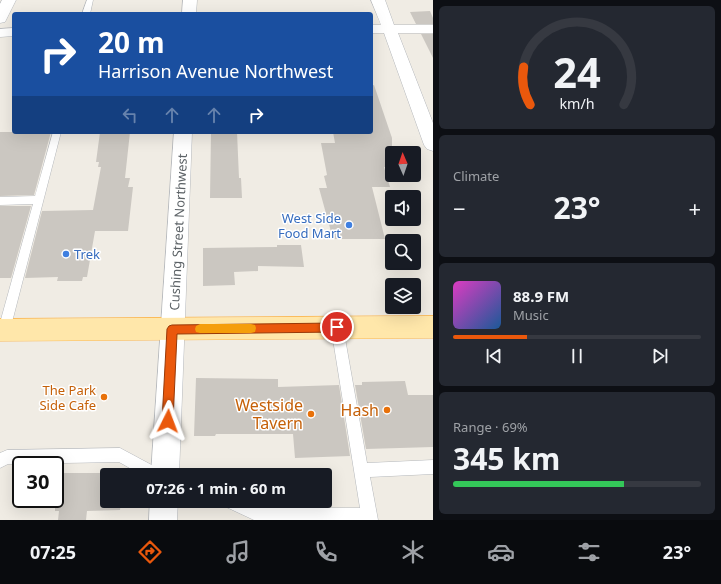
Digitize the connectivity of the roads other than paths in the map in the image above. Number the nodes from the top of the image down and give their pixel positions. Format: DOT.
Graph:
graph roads {
  1 [pos="9,0"];
  2 [pos="90,0"];
  3 [pos="190,0"];
  4 [pos="378,0"];
  5 [pos="87,12"];
  6 [pos="189,12"];
  7 [pos="0,19"];
  8 [pos="373,29"];
  9 [pos="389,29"];
  10 [pos="433,29"];
  11 [pos="12,32"];
  12 [pos="0,33"];
  13 [pos="56,134"];
  14 [pos="183,134"];
  15 [pos="433,145"];
  16 [pos="0,200"];
  17 [pos="39,200"];
  18 [pos="433,326"];
  19 [pos="337,327"];
  20 [pos="172,329"];
  21 [pos="2,330"];
  22 [pos="0,462"];
  23 [pos="433,467"];
  24 [pos="143,468"];
  25 [pos="165,468"];
  26 [pos="361,470"];
  27 [pos="164,508"];
  28 [pos="242,508"];
  29 [pos="369,517"];
  30 [pos="163,520"];
  1 -- 7 [label="street"];
  2 -- 5 [label="lane"];
  3 -- 6 [label="street"];
  4 -- 9 [label="street"];
  8 -- 9 [label="street"];
  9 -- 10 [label="street"];
  9 -- 15 [label="street"];
  11 -- 12 [label="street"];
  13 -- 17 [label="lane"];
  14 -- 20 [label="street, Cushing Street Northwest"];
  16 -- 17 [label="lane"];
  17 -- 21 [label="lane"];
  18 -- 19 [label="main road"];
  19 -- 20 [label="main road"];
  19 -- 26 [label="lane"];
  20 -- 21 [label="main road"];
  20 -- 25 [label="street, Cushing Street Northwest"];
  22 -- 24 [label="lane"];
  23 -- 26 [label="lane"];
  26 -- 29 [label="lane"];
  27 -- 30 [label="street"];
  28 -- 29 [label="lane"];
}
